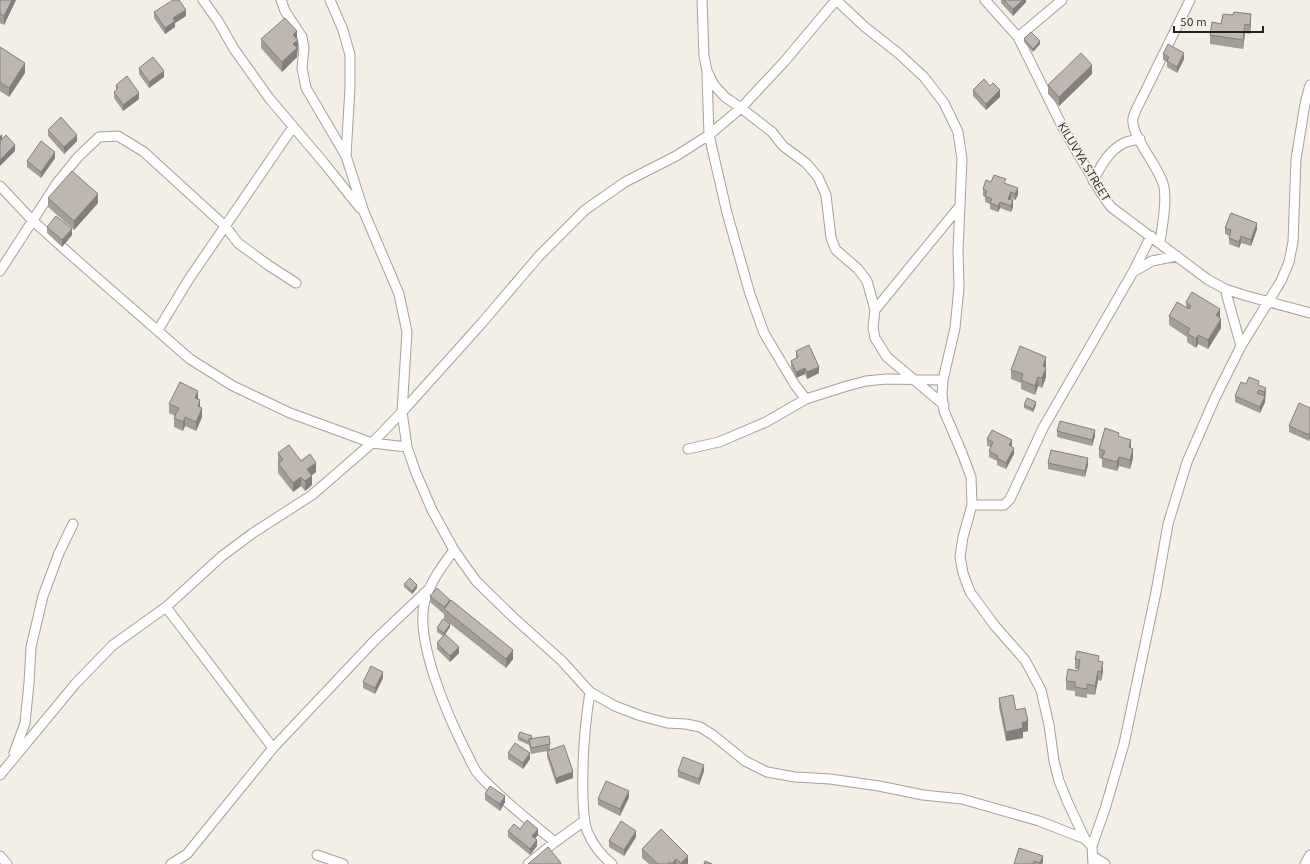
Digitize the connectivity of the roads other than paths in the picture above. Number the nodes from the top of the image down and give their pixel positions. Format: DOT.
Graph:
graph roads {
  1 [pos="203,0"];
  2 [pos="281,0"];
  3 [pos="330,0"];
  4 [pos="702,0"];
  5 [pos="836,0"];
  6 [pos="985,0"];
  7 [pos="1062,0"];
  8 [pos="1190,0"];
  9 [pos="1018,37"];
  10 [pos="707,70"];
  11 [pos="1310,85"];
  12 [pos="741,108"];
  13 [pos="293,127"];
  14 [pos="709,135"];
  15 [pos="1140,139"];
  16 [pos="346,156"];
  17 [pos="1093,181"];
  18 [pos="0,186"];
  19 [pos="959,207"];
  20 [pos="364,212"];
  21 [pos="33,221"];
  22 [pos="225,226"];
  23 [pos="1150,236"];
  24 [pos="1160,243"];
  25 [pos="1177,256"];
  26 [pos="0,271"];
  27 [pos="1133,272"];
  28 [pos="296,283"];
  29 [pos="1225,288"];
  30 [pos="1268,303"];
  31 [pos="874,310"];
  32 [pos="1310,313"];
  33 [pos="158,330"];
  34 [pos="1241,346"];
  35 [pos="914,380"];
  36 [pos="943,380"];
  37 [pos="806,399"];
  38 [pos="944,405"];
  39 [pos="402,412"];
  40 [pos="372,443"];
  41 [pos="407,447"];
  42 [pos="688,449"];
  43 [pos="972,505"];
  44 [pos="73,524"];
  45 [pos="454,550"];
  46 [pos="430,588"];
  47 [pos="166,607"];
  48 [pos="590,692"];
  49 [pos="273,748"];
  50 [pos="13,758"];
  51 [pos="0,775"];
  52 [pos="584,822"];
  53 [pos="1085,839"];
  54 [pos="555,842"];
  55 [pos="1092,846"];
  56 [pos="317,855"];
  57 [pos="1310,855"];
  58 [pos="0,856"];
  59 [pos="1094,861"];
  60 [pos="7,864"];
  61 [pos="171,864"];
  62 [pos="343,864"];
  63 [pos="528,864"];
  64 [pos="612,864"];
  65 [pos="1105,864"];
  66 [pos="1305,864"];
  1 -- 13 [label="street"];
  2 -- 16 [label="street"];
  3 -- 16 [label="street"];
  4 -- 10 [label="street"];
  5 -- 12 [label="street"];
  5 -- 19 [label="street"];
  6 -- 9 [label="street, KILUVYA STREET"];
  7 -- 9 [label="street"];
  8 -- 15 [label="street"];
  9 -- 17 [label="street, KILUVYA STREET"];
  10 -- 12 [label="street"];
  10 -- 14 [label="street"];
  11 -- 30 [label="street"];
  12 -- 14 [label="street"];
  12 -- 31 [label="street"];
  13 -- 20 [label="street"];
  13 -- 22 [label="street"];
  14 -- 37 [label="street"];
  14 -- 39 [label="street"];
  15 -- 17 [label="street"];
  15 -- 24 [label="street"];
  16 -- 20 [label="street"];
  17 -- 23 [label="street, KILUVYA STREET"];
  18 -- 21 [label="street"];
  19 -- 31 [label="street"];
  19 -- 36 [label="street"];
  20 -- 39 [label="street"];
  21 -- 22 [label="street"];
  21 -- 26 [label="street"];
  21 -- 33 [label="street"];
  22 -- 28 [label="street"];
  22 -- 33 [label="street"];
  23 -- 24 [label="street, KILUVYA STREET"];
  23 -- 27 [label="street"];
  24 -- 25 [label="street, KILUVYA STREET"];
  25 -- 27 [label="street"];
  25 -- 29 [label="street, KILUVYA STREET"];
  27 -- 43 [label="street"];
  29 -- 30 [label="street, KILUVYA STREET"];
  29 -- 34 [label="street"];
  30 -- 32 [label="street, KILUVYA STREET"];
  30 -- 34 [label="street"];
  31 -- 35 [label="street"];
  33 -- 40 [label="street"];
  34 -- 55 [label="street"];
  35 -- 36 [label="street"];
  35 -- 37 [label="street"];
  35 -- 38 [label="street"];
  36 -- 38 [label="street"];
  37 -- 42 [label="street"];
  38 -- 43 [label="street"];
  39 -- 40 [label="street"];
  39 -- 41 [label="street"];
  40 -- 41 [label="street"];
  40 -- 47 [label="street"];
  41 -- 45 [label="street"];
  43 -- 53 [label="street"];
  44 -- 50 [label="street"];
  45 -- 46 [label="street"];
  45 -- 48 [label="street"];
  46 -- 49 [label="street"];
  46 -- 54 [label="street"];
  47 -- 49 [label="street"];
  47 -- 50 [label="street"];
  48 -- 52 [label="street"];
  48 -- 53 [label="street"];
  49 -- 61 [label="street"];
  50 -- 51 [label="street"];
  52 -- 54 [label="street"];
  52 -- 64 [label="street"];
  53 -- 55 [label="street"];
  54 -- 63 [label="street"];
  55 -- 59 [label="street"];
  56 -- 62 [label="street"];
  57 -- 66 [label="street"];
  58 -- 60 [label="street"];
  59 -- 65 [label="street"];
}
